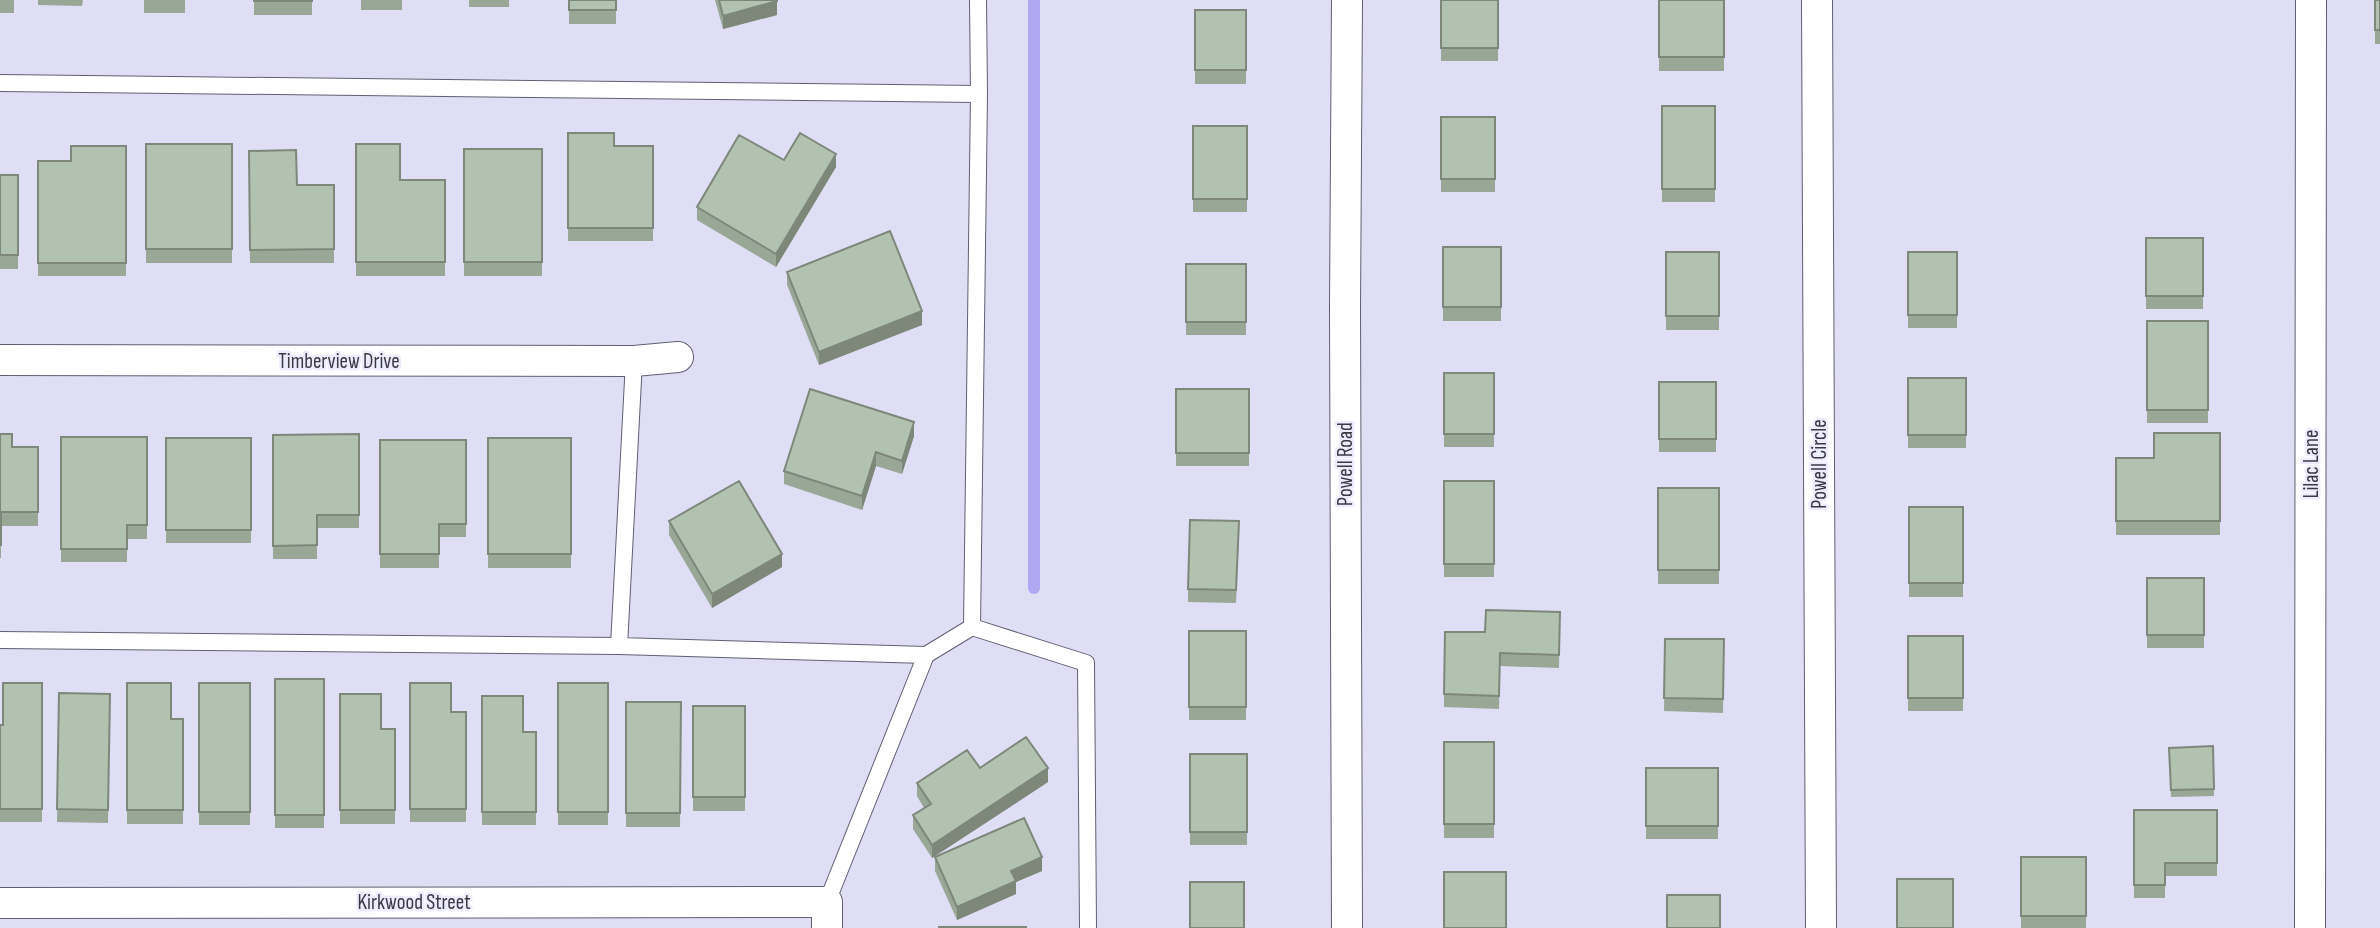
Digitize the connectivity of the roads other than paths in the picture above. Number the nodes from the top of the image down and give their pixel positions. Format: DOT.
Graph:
graph roads {
  1 [pos="978,0"];
  2 [pos="1347,0"];
  3 [pos="1816,0"];
  4 [pos="2311,0"];
  5 [pos="0,83"];
  6 [pos="979,94"];
  7 [pos="678,357"];
  8 [pos="0,359"];
  9 [pos="634,361"];
  10 [pos="972,627"];
  11 [pos="0,640"];
  12 [pos="619,646"];
  13 [pos="926,655"];
  14 [pos="0,903"];
  15 [pos="827,915"];
  16 [pos="1087,928"];
  17 [pos="1347,928"];
  18 [pos="1821,928"];
  19 [pos="2310,928"];
  1 -- 6 [label="lane"];
  2 -- 17 [label="street, Powell Road"];
  3 -- 18 [label="street, Powell Circle"];
  4 -- 19 [label="street, Lilac Lane"];
  5 -- 6 [label="lane"];
  6 -- 10 [label="lane"];
  7 -- 9 [label="street, Timberview Drive"];
  8 -- 9 [label="street, Timberview Drive"];
  9 -- 12 [label="lane"];
  10 -- 13 [label="lane"];
  10 -- 16 [label="lane"];
  11 -- 12 [label="lane"];
  12 -- 13 [label="lane"];
  13 -- 15 [label="lane"];
  14 -- 15 [label="street, Kirkwood Street"];
}
